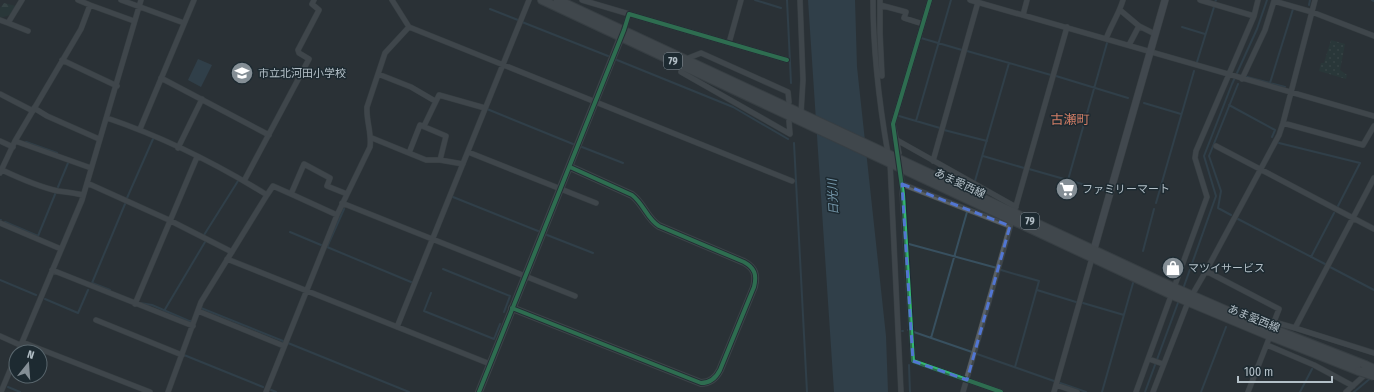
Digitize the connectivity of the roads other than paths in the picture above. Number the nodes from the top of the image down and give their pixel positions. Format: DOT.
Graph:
graph roads {
  1 [pos="22,0"];
  2 [pos="78,0"];
  3 [pos="121,0"];
  4 [pos="141,0"];
  5 [pos="194,0"];
  6 [pos="314,0"];
  7 [pos="393,0"];
  8 [pos="529,0"];
  9 [pos="542,0"];
  10 [pos="558,0"];
  11 [pos="582,0"];
  12 [pos="741,0"];
  13 [pos="800,0"];
  14 [pos="873,0"];
  15 [pos="930,0"];
  16 [pos="970,0"];
  17 [pos="1027,0"];
  18 [pos="1123,0"];
  19 [pos="1165,0"];
  20 [pos="1200,0"];
  21 [pos="1258,0"];
  22 [pos="1315,0"];
  23 [pos="978,2"];
  24 [pos="571,3"];
  25 [pos="880,3"];
  26 [pos="90,5"];
  27 [pos="139,7"];
  28 [pos="1120,10"];
  29 [pos="1312,12"];
  30 [pos="629,14"];
  31 [pos="1022,15"];
  32 [pos="1254,16"];
  33 [pos="0,20"];
  34 [pos="134,21"];
  35 [pos="8,23"];
  36 [pos="184,24"];
  37 [pos="923,24"];
  38 [pos="1139,26"];
  39 [pos="408,27"];
  40 [pos="1067,27"];
  41 [pos="28,31"];
  42 [pos="623,34"];
  43 [pos="1155,34"];
  44 [pos="1374,36"];
  45 [pos="1106,39"];
  46 [pos="728,43"];
  47 [pos="1129,45"];
  48 [pos="1150,52"];
  49 [pos="62,60"];
  50 [pos="787,60"];
  51 [pos="684,62"];
  52 [pos="503,65"];
  53 [pos="378,74"];
  54 [pos="882,76"];
  55 [pos="1229,76"];
  56 [pos="161,78"];
  57 [pos="1240,79"];
  58 [pos="117,86"];
  59 [pos="1291,93"];
  60 [pos="0,94"];
  61 [pos="202,99"];
  62 [pos="435,101"];
  63 [pos="596,102"];
  64 [pos="789,102"];
  65 [pos="485,108"];
  66 [pos="34,110"];
  67 [pos="1374,116"];
  68 [pos="804,117"];
  69 [pos="107,118"];
  70 [pos="789,121"];
  71 [pos="1283,123"];
  72 [pos="424,126"];
  73 [pos="1374,126"];
  74 [pos="140,130"];
  75 [pos="269,135"];
  76 [pos="372,138"];
  77 [pos="98,139"];
  78 [pos="895,139"];
  79 [pos="0,141"];
  80 [pos="15,141"];
  81 [pos="1216,146"];
  82 [pos="13,147"];
  83 [pos="178,148"];
  84 [pos="468,152"];
  85 [pos="408,153"];
  86 [pos="899,153"];
  87 [pos="197,157"];
  88 [pos="886,157"];
  89 [pos="440,160"];
  90 [pos="933,161"];
  91 [pos="463,164"];
  92 [pos="570,167"];
  93 [pos="91,168"];
  94 [pos="1260,169"];
  95 [pos="1,171"];
  96 [pos="901,174"];
  97 [pos="1374,178"];
  98 [pos="244,181"];
  99 [pos="792,181"];
  100 [pos="87,183"];
  101 [pos="902,184"];
  102 [pos="561,189"];
  103 [pos="290,194"];
  104 [pos="347,194"];
  105 [pos="83,195"];
  106 [pos="267,195"];
  107 [pos="342,203"];
  108 [pos="596,203"];
  109 [pos="337,215"];
  110 [pos="1013,216"];
  111 [pos="1353,218"];
  112 [pos="170,220"];
  113 [pos="0,223"];
  114 [pos="1374,229"];
  115 [pos="432,240"];
  116 [pos="61,249"];
  117 [pos="232,252"];
  118 [pos="1093,254"];
  119 [pos="228,259"];
  120 [pos="52,270"];
  121 [pos="1206,271"];
  122 [pos="525,276"];
  123 [pos="306,291"];
  124 [pos="1175,292"];
  125 [pos="575,296"];
  126 [pos="1188,297"];
  127 [pos="135,304"];
  128 [pos="512,308"];
  129 [pos="198,312"];
  130 [pos="96,320"];
  131 [pos="193,326"];
  132 [pos="397,327"];
  133 [pos="1295,328"];
  134 [pos="1272,329"];
  135 [pos="0,336"];
  136 [pos="21,343"];
  137 [pos="1267,345"];
  138 [pos="284,346"];
  139 [pos="1374,353"];
  140 [pos="182,355"];
  141 [pos="1149,359"];
  142 [pos="490,364"];
  143 [pos="1163,364"];
  144 [pos="1362,368"];
  145 [pos="1374,368"];
  146 [pos="8,375"];
  147 [pos="1374,376"];
  148 [pos="967,380"];
  149 [pos="1056,385"];
  150 [pos="1352,386"];
  151 [pos="1,392"];
  152 [pos="150,392"];
  153 [pos="168,392"];
  154 [pos="266,392"];
  155 [pos="479,392"];
  156 [pos="901,392"];
  157 [pos="963,392"];
  158 [pos="1001,392"];
  159 [pos="1054,392"];
  160 [pos="1077,392"];
  161 [pos="1136,392"];
  162 [pos="1153,392"];
  163 [pos="1248,392"];
  164 [pos="1346,392"];
  1 -- 35 [label="street"];
  2 -- 26 [label="street"];
  3 -- 27 [label="street"];
  4 -- 27 [label="street"];
  5 -- 36 [label="street"];
  6 -- 75 [label="street"];
  7 -- 39 [label="street"];
  8 -- 52 [label="street"];
  9 -- 42 [label="main road, あま愛西線 / 79"];
  10 -- 24 [label="main road, あま愛西線 / 79"];
  11 -- 30 [label="street"];
  12 -- 46 [label="street"];
  13 -- 68 [label="street"];
  14 -- 88 [label="street"];
  15 -- 37 [label="street"];
  16 -- 23 [label="street"];
  17 -- 31 [label="street"];
  18 -- 28 [label="street"];
  19 -- 43 [label="street"];
  20 -- 32 [label="street"];
  21 -- 32 [label="street"];
  22 -- 29 [label="street"];
  23 -- 31 [label="street"];
  23 -- 90 [label="street"];
  24 -- 42 [label="main road, あま愛西線 / 79"];
  25 -- 37 [label="street"];
  25 -- 54 [label="street"];
  26 -- 34 [label="street"];
  26 -- 49 [label="street"];
  27 -- 34 [label="street"];
  27 -- 36 [label="street"];
  28 -- 38 [label="street"];
  28 -- 45 [label="street"];
  29 -- 44 [label="street"];
  29 -- 57 [label="street"];
  29 -- 59 [label="street"];
  30 -- 42 [label="street"];
  30 -- 46 [label="street"];
  31 -- 40 [label="street"];
  32 -- 55 [label="street"];
  33 -- 35 [label="street"];
  34 -- 58 [label="street"];
  35 -- 41 [label="street"];
  36 -- 56 [label="street"];
  37 -- 78 [label="street"];
  38 -- 43 [label="street"];
  38 -- 47 [label="street"];
  39 -- 52 [label="street"];
  39 -- 53 [label="street"];
  40 -- 45 [label="street"];
  40 -- 110 [label="street"];
  42 -- 51 [label="main road, あま愛西線 / 79"];
  42 -- 63 [label="street"];
  43 -- 48 [label="street"];
  45 -- 47 [label="street"];
  46 -- 50 [label="street"];
  47 -- 48 [label="street"];
  48 -- 55 [label="street"];
  48 -- 118 [label="street"];
  49 -- 58 [label="street"];
  49 -- 66 [label="street"];
  51 -- 64 [label="street"];
  51 -- 68 [label="main road, あま愛西線 / 79"];
  51 -- 70 [label="street"];
  52 -- 63 [label="street"];
  52 -- 65 [label="street"];
  53 -- 62 [label="street"];
  53 -- 76 [label="street"];
  55 -- 57 [label="street"];
  55 -- 124 [label="street"];
  56 -- 61 [label="street"];
  56 -- 74 [label="street"];
  57 -- 59 [label="street"];
  58 -- 69 [label="street"];
  59 -- 67 [label="street"];
  59 -- 71 [label="street"];
  60 -- 66 [label="street"];
  61 -- 75 [label="street"];
  61 -- 83 [label="street"];
  62 -- 65 [label="street"];
  62 -- 72 [label="street"];
  63 -- 92 [label="street"];
  63 -- 99 [label="street"];
  65 -- 84 [label="street"];
  66 -- 77 [label="street"];
  66 -- 80 [label="street"];
  68 -- 88 [label="main road, あま愛西線 / 79"];
  69 -- 74 [label="street"];
  69 -- 77 [label="street"];
  71 -- 73 [label="street"];
  71 -- 94 [label="street"];
  72 -- 85 [label="street"];
  72 -- 89 [label="street"];
  74 -- 83 [label="street"];
  75 -- 98 [label="street"];
  76 -- 85 [label="street"];
  76 -- 104 [label="street"];
  77 -- 93 [label="street"];
  78 -- 86 [label="street"];
  78 -- 90 [label="street"];
  79 -- 82 [label="street"];
  80 -- 82 [label="street"];
  80 -- 93 [label="street"];
  81 -- 94 [label="street"];
  82 -- 95 [label="street"];
  83 -- 87 [label="street"];
  84 -- 91 [label="street"];
  84 -- 102 [label="street"];
  85 -- 89 [label="street"];
  87 -- 98 [label="street"];
  87 -- 112 [label="street"];
  88 -- 110 [label="main road, あま愛西線 / 79"];
  88 -- 156 [label="street"];
  89 -- 91 [label="street"];
  90 -- 110 [label="street"];
  91 -- 115 [label="street"];
  92 -- 102 [label="street"];
  92 -- 128 [label="street"];
  93 -- 100 [label="street"];
  94 -- 111 [label="street"];
  94 -- 121 [label="street"];
  95 -- 105 [label="street"];
  96 -- 101 [label="street"];
  97 -- 111 [label="street"];
  98 -- 106 [label="street"];
  100 -- 105 [label="street"];
  100 -- 112 [label="street"];
  101 -- 110 [label="street"];
  101 -- 148 [label="street"];
  102 -- 108 [label="street"];
  102 -- 122 [label="street"];
  103 -- 104 [label="street"];
  103 -- 106 [label="street"];
  103 -- 109 [label="street"];
  104 -- 107 [label="street"];
  105 -- 116 [label="street"];
  106 -- 117 [label="street"];
  107 -- 109 [label="street"];
  107 -- 115 [label="street"];
  109 -- 123 [label="street"];
  110 -- 118 [label="main road, あま愛西線 / 79"];
  110 -- 148 [label="street"];
  111 -- 114 [label="street"];
  111 -- 133 [label="street"];
  112 -- 117 [label="street"];
  112 -- 127 [label="street"];
  113 -- 116 [label="street"];
  115 -- 122 [label="street"];
  115 -- 132 [label="street"];
  116 -- 120 [label="street"];
  117 -- 119 [label="street"];
  118 -- 124 [label="main road, あま愛西線 / 79"];
  118 -- 149 [label="street"];
  119 -- 123 [label="street"];
  119 -- 129 [label="street"];
  120 -- 127 [label="street"];
  120 -- 136 [label="street"];
  121 -- 126 [label="street"];
  121 -- 134 [label="street"];
  122 -- 125 [label="street"];
  122 -- 128 [label="street"];
  123 -- 132 [label="street"];
  123 -- 138 [label="street"];
  124 -- 126 [label="main road, あま愛西線 / 79"];
  124 -- 141 [label="street"];
  126 -- 134 [label="main road, あま愛西線 / 79"];
  126 -- 143 [label="street"];
  127 -- 131 [label="street"];
  128 -- 142 [label="street"];
  129 -- 131 [label="street"];
  129 -- 138 [label="street"];
  130 -- 140 [label="street"];
  131 -- 140 [label="street"];
  132 -- 142 [label="street"];
  133 -- 134 [label="street"];
  133 -- 139 [label="street"];
  134 -- 137 [label="street"];
  134 -- 144 [label="main road, あま愛西線 / 79"];
  135 -- 136 [label="street"];
  136 -- 152 [label="street"];
  137 -- 150 [label="street"];
  137 -- 163 [label="street"];
  138 -- 154 [label="street"];
  140 -- 153 [label="street"];
  141 -- 143 [label="street"];
  141 -- 161 [label="street"];
  142 -- 155 [label="street"];
  143 -- 162 [label="street"];
  144 -- 145 [label="main road, あま愛西線 / 79, bridge"];
  144 -- 147 [label="main road, あま愛西線 / 79, bridge"];
  145 -- 150 [label="street"];
  146 -- 151 [label="street"];
  148 -- 157 [label="street"];
  148 -- 158 [label="street"];
  149 -- 159 [label="street"];
  149 -- 160 [label="street"];
  150 -- 164 [label="street"];
}
